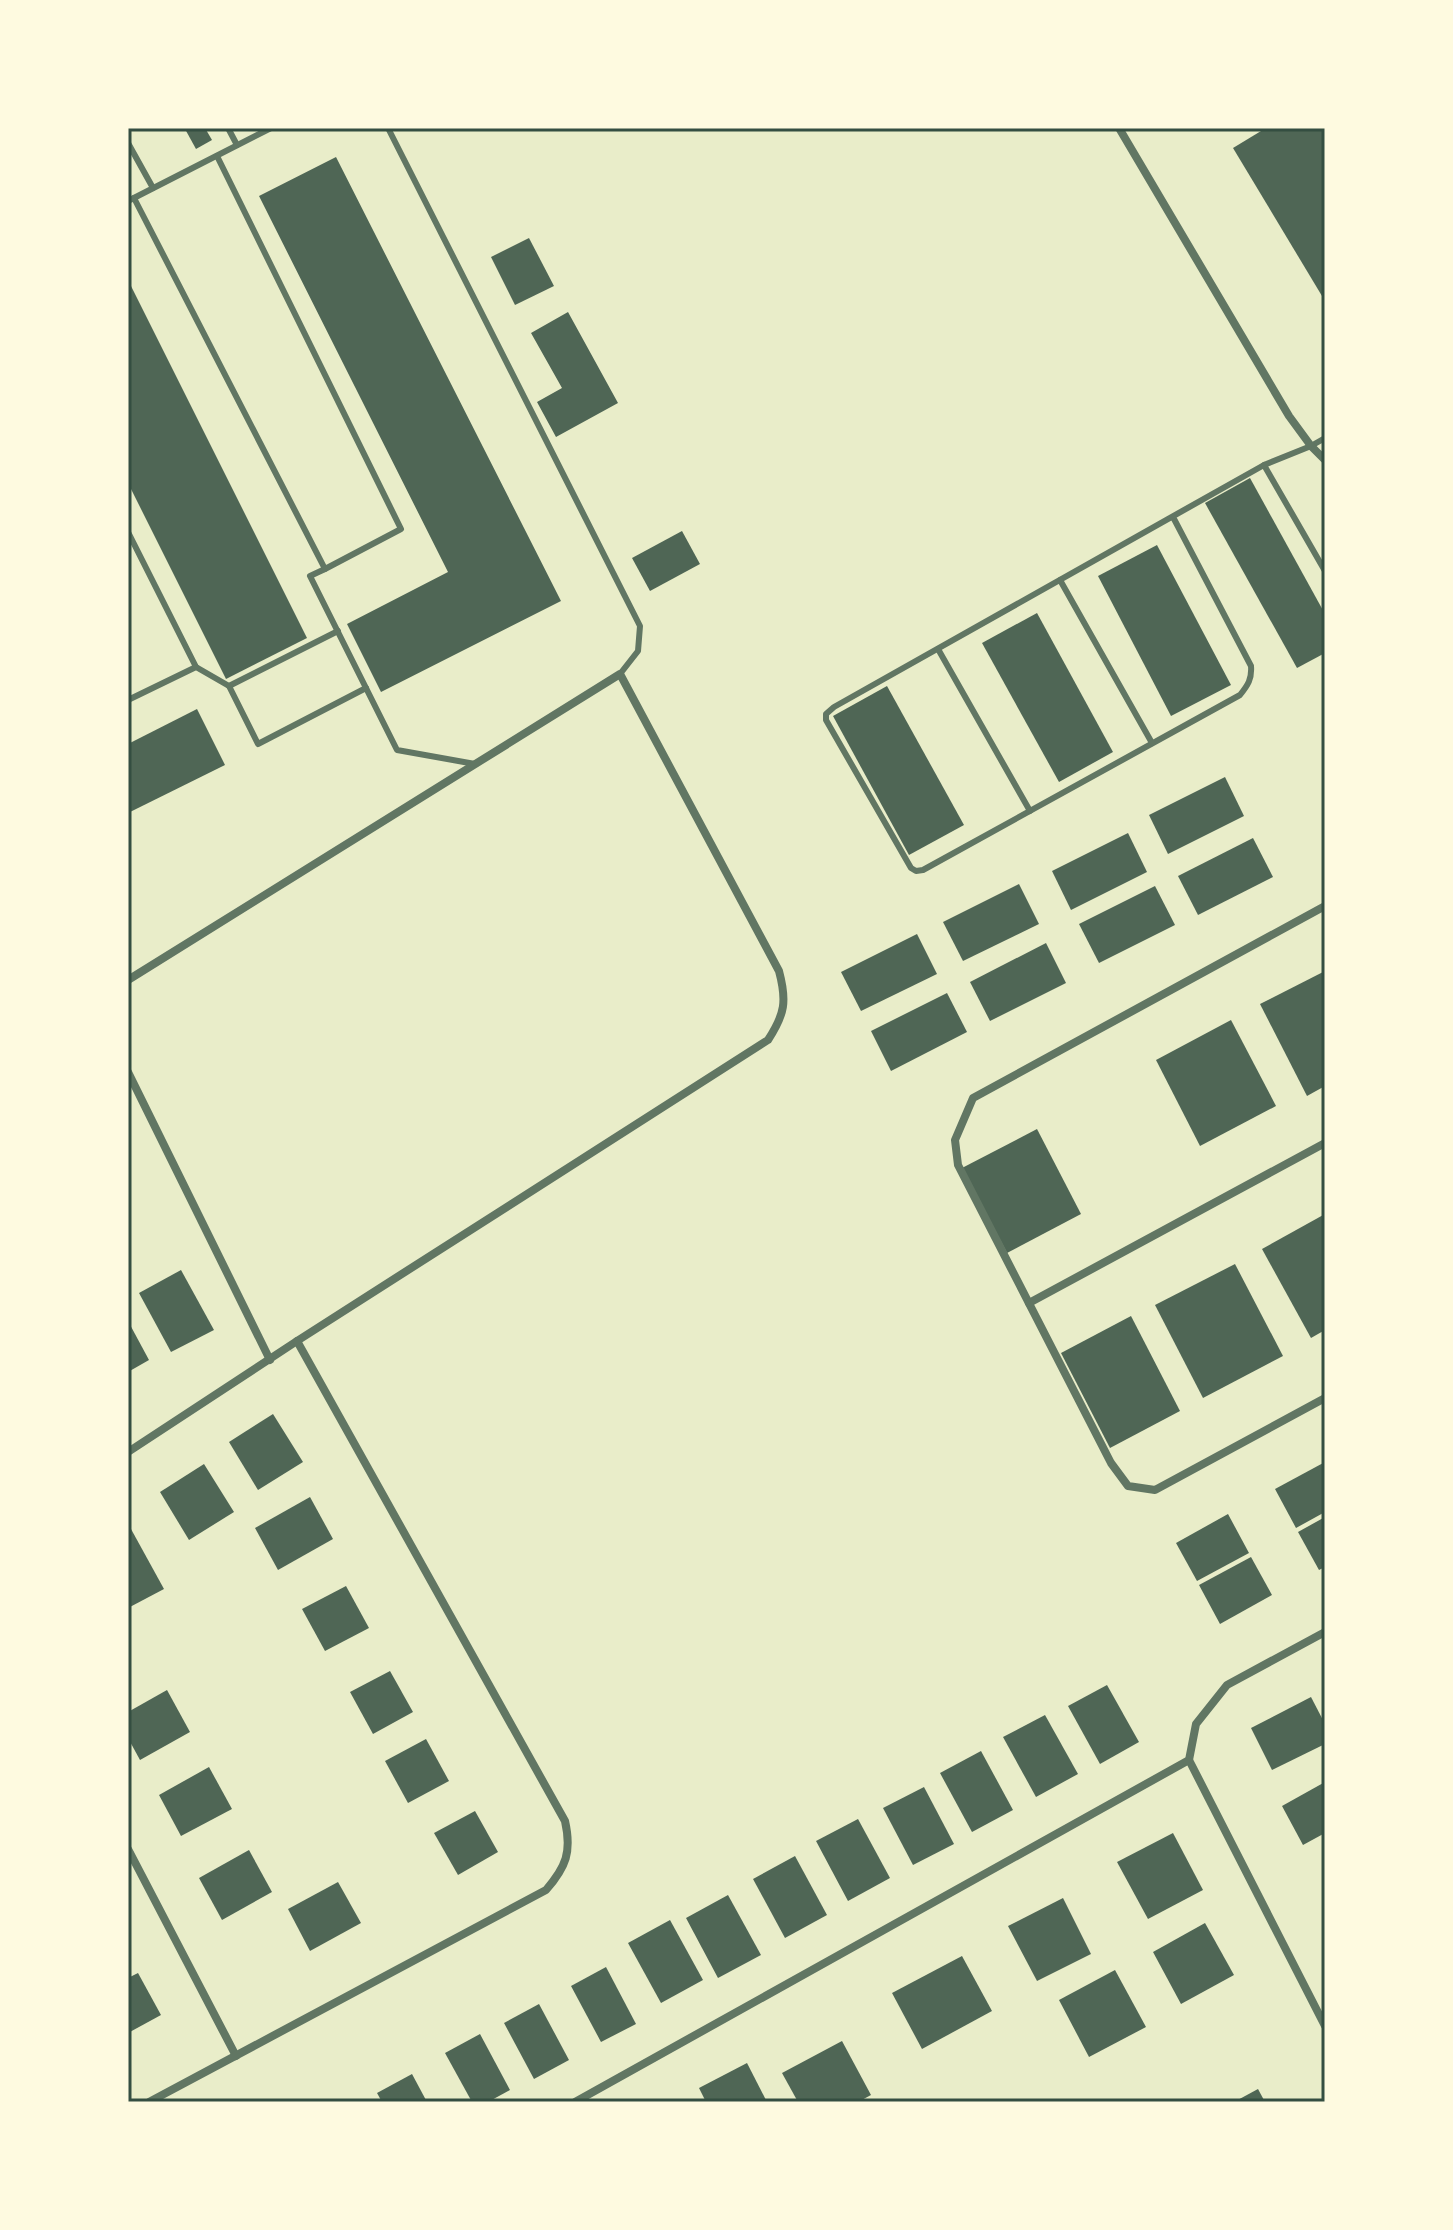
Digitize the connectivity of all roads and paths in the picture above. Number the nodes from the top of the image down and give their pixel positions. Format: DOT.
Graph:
graph roads {
  1 [pos="228,128"];
  2 [pos="271,128"];
  3 [pos="388,128"];
  4 [pos="1119,128"];
  5 [pos="128,143"];
  6 [pos="237,145"];
  7 [pos="217,156"];
  8 [pos="153,188"];
  9 [pos="131,200"];
  10 [pos="1325,438"];
  11 [pos="1311,446"];
  12 [pos="1325,460"];
  13 [pos="1264,465"];
  14 [pos="1173,517"];
  15 [pos="128,532"];
  16 [pos="325,569"];
  17 [pos="1325,571"];
  18 [pos="1060,580"];
  19 [pos="338,631"];
  20 [pos="938,649"];
  21 [pos="196,667"];
  22 [pos="620,674"];
  23 [pos="229,686"];
  24 [pos="366,688"];
  25 [pos="128,700"];
  26 [pos="1152,743"];
  27 [pos="475,764"];
  28 [pos="1030,811"];
  29 [pos="1325,906"];
  30 [pos="128,980"];
  31 [pos="128,1072"];
  32 [pos="1325,1143"];
  33 [pos="1029,1303"];
  34 [pos="297,1341"];
  35 [pos="270,1360"];
  36 [pos="1325,1398"];
  37 [pos="128,1452"];
  38 [pos="1325,1632"];
  39 [pos="1189,1760"];
  40 [pos="128,1849"];
  41 [pos="1325,2026"];
  42 [pos="236,2056"];
  43 [pos="149,2102"];
  44 [pos="575,2102"];
  1 -- 6 [label="lane"];
  2 -- 6 [label="lane"];
  3 -- 22 [label="lane"];
  4 -- 11 [label="street"];
  5 -- 8 [label="lane"];
  6 -- 7 [label="lane"];
  7 -- 8 [label="lane"];
  7 -- 16 [label="lane"];
  8 -- 9 [label="lane"];
  9 -- 16 [label="lane"];
  10 -- 11 [label="lane"];
  11 -- 12 [label="street"];
  11 -- 13 [label="lane"];
  13 -- 14 [label="lane"];
  13 -- 17 [label="lane"];
  14 -- 18 [label="lane"];
  14 -- 26 [label="lane"];
  15 -- 21 [label="lane"];
  16 -- 19 [label="lane"];
  18 -- 20 [label="lane"];
  18 -- 26 [label="lane"];
  19 -- 23 [label="lane"];
  19 -- 24 [label="lane"];
  20 -- 28 [label="lane"];
  20 -- 28 [label="lane"];
  21 -- 23 [label="lane"];
  21 -- 25 [label="lane"];
  22 -- 27 [label="street"];
  22 -- 34 [label="street"];
  23 -- 24 [label="lane"];
  24 -- 27 [label="lane"];
  26 -- 28 [label="lane"];
  27 -- 30 [label="street"];
  29 -- 33 [label="street"];
  31 -- 35 [label="street"];
  32 -- 33 [label="street"];
  33 -- 36 [label="street"];
  34 -- 35 [label="street"];
  34 -- 42 [label="street"];
  35 -- 37 [label="street"];
  38 -- 39 [label="street"];
  39 -- 41 [label="street"];
  39 -- 44 [label="street"];
  40 -- 42 [label="street"];
  42 -- 43 [label="street"];
}
